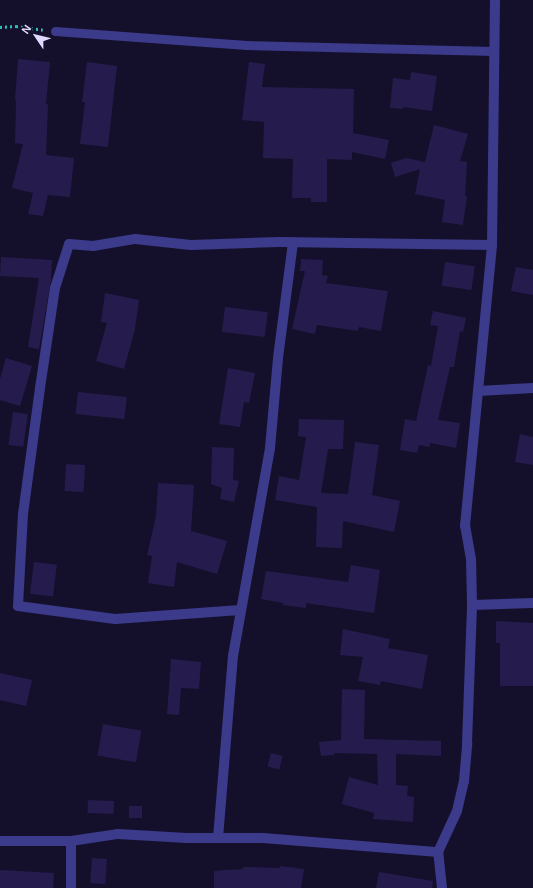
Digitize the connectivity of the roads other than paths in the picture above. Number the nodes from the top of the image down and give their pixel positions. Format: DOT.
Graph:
graph roads {
  1 [pos="495,0"];
  2 [pos="55,31"];
  3 [pos="494,51"];
  4 [pos="293,242"];
  5 [pos="492,245"];
  6 [pos="533,388"];
  7 [pos="478,391"];
  8 [pos="533,603"];
  9 [pos="472,605"];
  10 [pos="240,610"];
  11 [pos="218,838"];
  12 [pos="0,841"];
  13 [pos="71,841"];
  14 [pos="438,852"];
  15 [pos="71,888"];
  16 [pos="442,888"];
  1 -- 3 [label="street"];
  2 -- 3 [label="lane"];
  3 -- 5 [label="street"];
  4 -- 5 [label="street"];
  4 -- 10 [label="street"];
  4 -- 10 [label="street"];
  5 -- 7 [label="street"];
  6 -- 7 [label="street"];
  7 -- 9 [label="street"];
  8 -- 9 [label="street"];
  9 -- 14 [label="street"];
  10 -- 11 [label="street"];
  11 -- 13 [label="street"];
  11 -- 14 [label="street"];
  12 -- 13 [label="street"];
  13 -- 15 [label="street"];
  14 -- 16 [label="street"];
}
